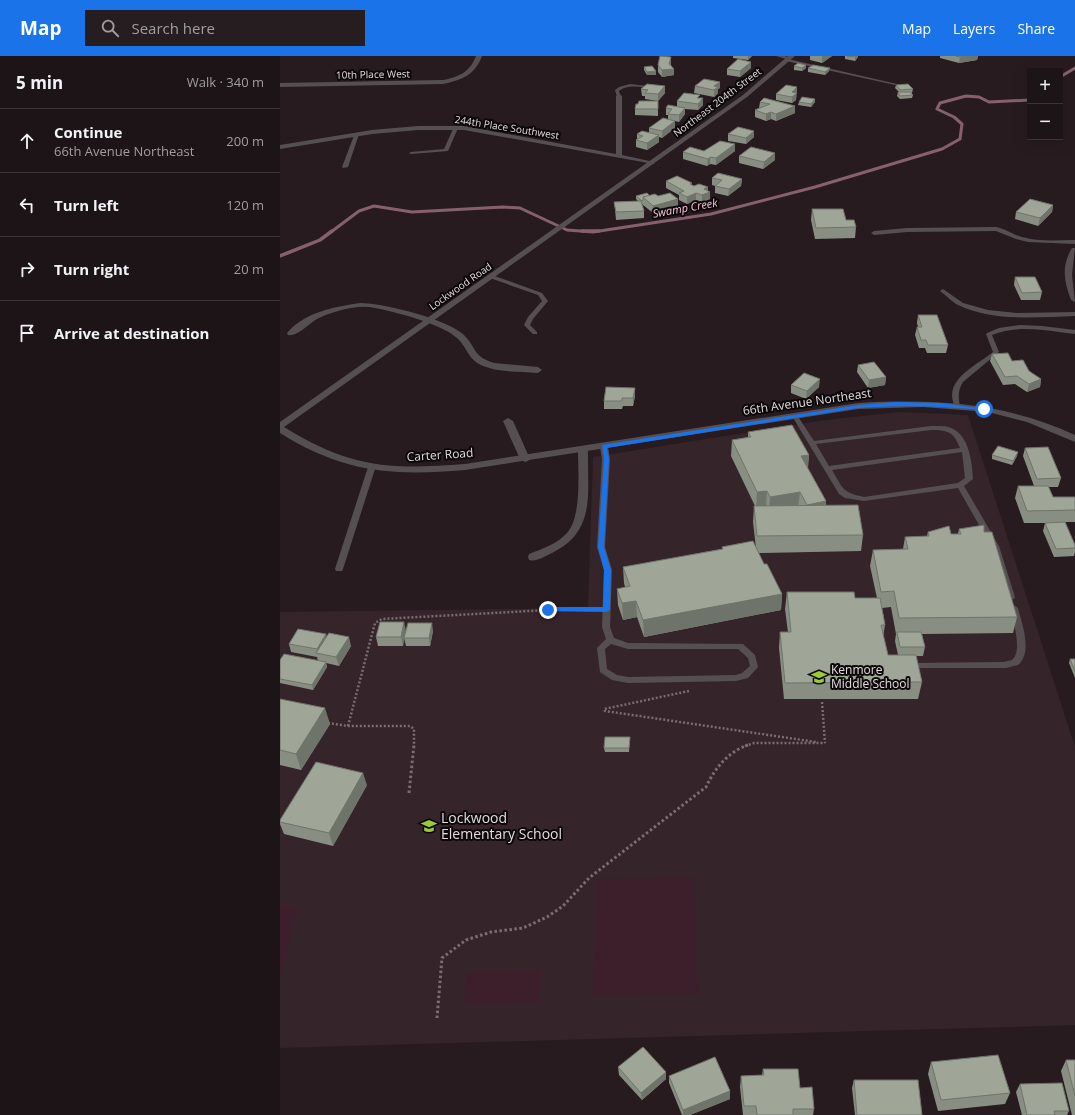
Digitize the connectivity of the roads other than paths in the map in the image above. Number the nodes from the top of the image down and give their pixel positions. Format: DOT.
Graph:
graph roads {
  1 [pos="479,56"];
  2 [pos="778,56"];
  3 [pos="789,58"];
  4 [pos="895,84"];
  5 [pos="280,85"];
  6 [pos="656,89"];
  7 [pos="619,96"];
  8 [pos="456,128"];
  9 [pos="357,134"];
  10 [pos="280,146"];
  11 [pos="411,153"];
  12 [pos="619,156"];
  13 [pos="652,163"];
  14 [pos="345,167"];
  15 [pos="874,233"];
  16 [pos="1075,242"];
  17 [pos="1075,250"];
  18 [pos="492,277"];
  19 [pos="943,291"];
  20 [pos="1075,300"];
  21 [pos="1075,314"];
  22 [pos="430,321"];
  23 [pos="1075,332"];
  24 [pos="291,333"];
  25 [pos="535,333"];
  26 [pos="538,370"];
  27 [pos="957,406"];
  28 [pos="795,416"];
  29 [pos="508,421"];
  30 [pos="280,427"];
  31 [pos="1075,439"];
  32 [pos="811,443"];
  33 [pos="607,446"];
  34 [pos="583,450"];
  35 [pos="964,450"];
  36 [pos="525,459"];
  37 [pos="827,468"];
  38 [pos="371,469"];
  39 [pos="960,485"];
  40 [pos="533,557"];
  41 [pos="339,568"];
  42 [pos="610,640"];
  43 [pos="902,666"];
  1 -- 5 [label="street, 10th Place West"];
  2 -- 3 [label="lane"];
  3 -- 4 [label="lane"];
  3 -- 13 [label="street, Northeast 204th Street"];
  6 -- 7 [label="lane"];
  7 -- 12 [label="street"];
  8 -- 9 [label="street, 244th Place Southwest"];
  8 -- 11 [label="lane"];
  8 -- 12 [label="street, 244th Place Southwest"];
  9 -- 10 [label="street, 244th Place Southwest"];
  9 -- 14 [label="lane"];
  12 -- 13 [label="street, 244th Place Southwest"];
  13 -- 18 [label="street, Lockwood Road"];
  15 -- 16 [label="lane"];
  17 -- 20 [label="street"];
  18 -- 22 [label="street, Lockwood Road"];
  18 -- 25 [label="lane"];
  19 -- 21 [label="lane"];
  22 -- 24 [label="street"];
  22 -- 26 [label="street"];
  22 -- 30 [label="street, Lockwood Road"];
  23 -- 27 [label="lane"];
  27 -- 28 [label="street, 66th Avenue Northeast"];
  27 -- 31 [label="street, 66th Avenue Northeast"];
  28 -- 32 [label="lane"];
  28 -- 33 [label="street, 66th Avenue Northeast"];
  29 -- 36 [label="street"];
  30 -- 38 [label="street, Carter Road"];
  32 -- 35 [label="lane"];
  32 -- 37 [label="lane"];
  33 -- 34 [label="street, Carter Road"];
  33 -- 42 [label="lane"];
  34 -- 36 [label="street, Carter Road"];
  34 -- 40 [label="street"];
  35 -- 37 [label="lane"];
  35 -- 39 [label="lane"];
  36 -- 38 [label="street, Carter Road"];
  37 -- 39 [label="lane"];
  38 -- 41 [label="lane"];
  39 -- 43 [label="lane"];
  42 -- 42 [label="lane"];
}
